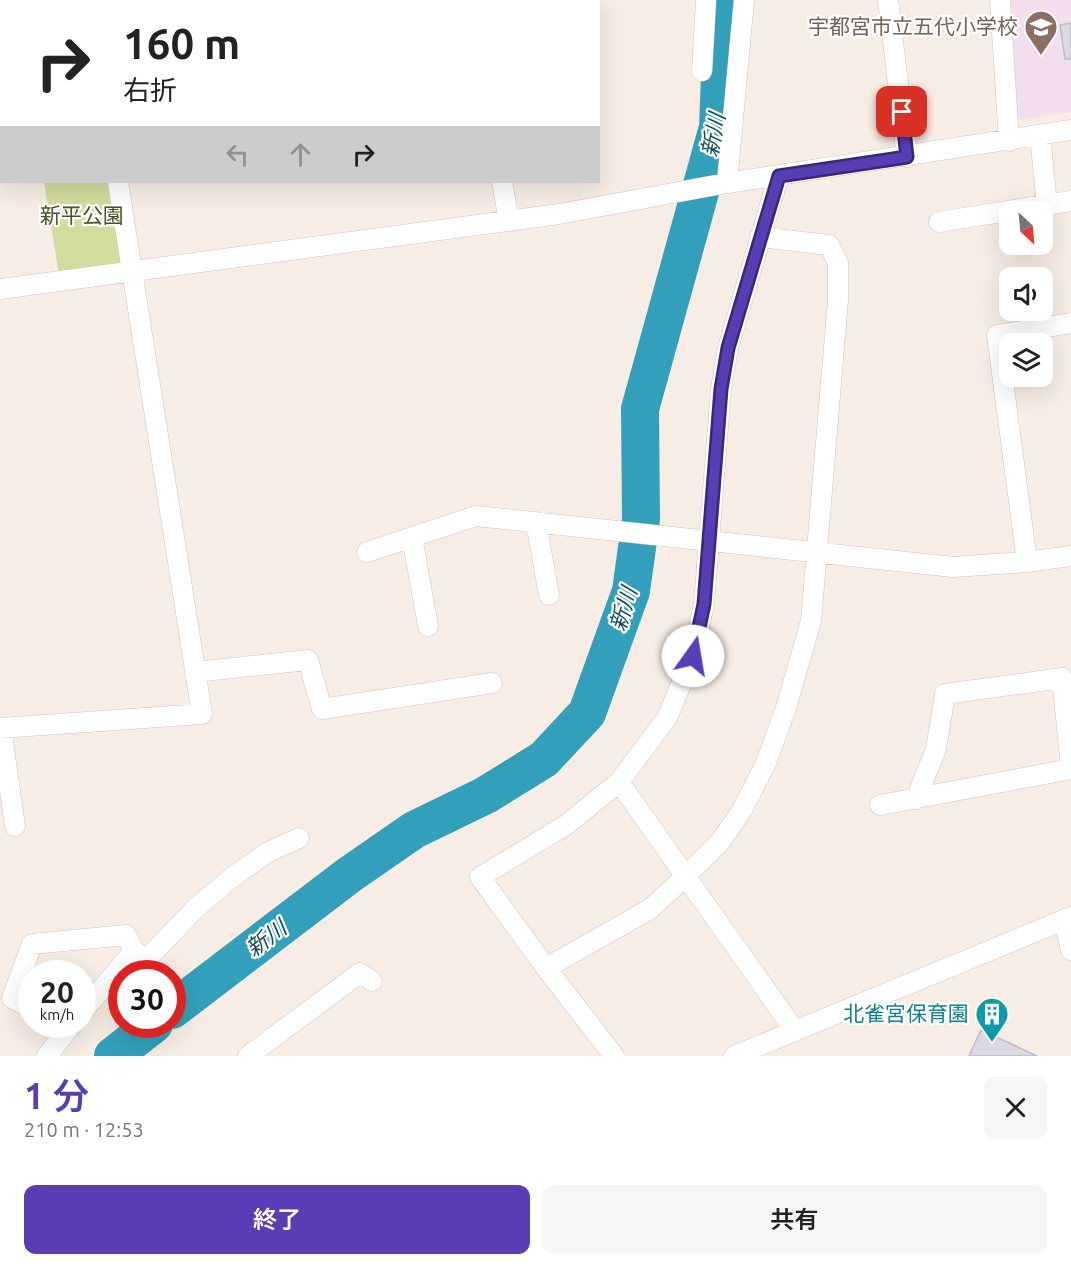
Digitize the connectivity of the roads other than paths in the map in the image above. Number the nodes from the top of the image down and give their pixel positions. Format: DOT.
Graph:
graph roads {
  1 [pos="706,0"];
  2 [pos="744,0"];
  3 [pos="888,0"];
  4 [pos="1000,0"];
  5 [pos="702,71"];
  6 [pos="1071,130"];
  7 [pos="1040,135"];
  8 [pos="1009,141"];
  9 [pos="907,157"];
  10 [pos="779,176"];
  11 [pos="118,183"];
  12 [pos="502,183"];
  13 [pos="719,185"];
  14 [pos="1047,201"];
  15 [pos="1071,201"];
  16 [pos="1053,204"];
  17 [pos="999,213"];
  18 [pos="509,221"];
  19 [pos="939,222"];
  20 [pos="760,237"];
  21 [pos="131,271"];
  22 [pos="0,289"];
  23 [pos="1071,322"];
  24 [pos="536,522"];
  25 [pos="412,537"];
  26 [pos="709,542"];
  27 [pos="368,552"];
  28 [pos="818,553"];
  29 [pos="1071,556"];
  30 [pos="1027,562"];
  31 [pos="549,595"];
  32 [pos="428,626"];
  33 [pos="195,672"];
  34 [pos="492,683"];
  35 [pos="1,728"];
  36 [pos="1071,768"];
  37 [pos="619,782"];
  38 [pos="916,799"];
  39 [pos="880,805"];
  40 [pos="15,826"];
  41 [pos="299,838"];
  42 [pos="686,876"];
  43 [pos="1067,918"];
  44 [pos="1071,950"];
  45 [pos="134,951"];
  46 [pos="26,960"];
  47 [pos="546,968"];
  48 [pos="372,981"];
  49 [pos="18,982"];
  50 [pos="96,996"];
  51 [pos="18,1001"];
  52 [pos="795,1031"];
  53 [pos="60,1038"];
  54 [pos="47,1056"];
  55 [pos="248,1056"];
  56 [pos="614,1056"];
  57 [pos="734,1056"];
  1 -- 5 [label="street"];
  2 -- 13 [label="street"];
  3 -- 9 [label="street"];
  4 -- 8 [label="street"];
  6 -- 7 [label="street"];
  7 -- 8 [label="street"];
  7 -- 14 [label="street"];
  8 -- 9 [label="street"];
  9 -- 10 [label="street"];
  10 -- 13 [label="street"];
  10 -- 20 [label="street"];
  11 -- 21 [label="street"];
  12 -- 18 [label="street"];
  13 -- 18 [label="street"];
  15 -- 16 [label="street"];
  17 -- 19 [label="street"];
  18 -- 21 [label="street"];
  20 -- 26 [label="street"];
  20 -- 28 [label="street"];
  21 -- 22 [label="street"];
  21 -- 33 [label="street"];
  23 -- 30 [label="street"];
  24 -- 25 [label="street"];
  24 -- 26 [label="street"];
  24 -- 31 [label="street"];
  25 -- 27 [label="street"];
  25 -- 32 [label="street"];
  26 -- 28 [label="street"];
  26 -- 37 [label="street"];
  28 -- 30 [label="street"];
  28 -- 42 [label="street"];
  29 -- 30 [label="street"];
  33 -- 34 [label="street"];
  33 -- 35 [label="street"];
  35 -- 40 [label="street"];
  36 -- 38 [label="street"];
  36 -- 38 [label="street"];
  37 -- 42 [label="street"];
  37 -- 47 [label="street"];
  38 -- 39 [label="street"];
  41 -- 45 [label="street"];
  42 -- 47 [label="street"];
  42 -- 52 [label="street"];
  43 -- 44 [label="street"];
  43 -- 52 [label="street"];
  45 -- 46 [label="street"];
  45 -- 50 [label="street"];
  47 -- 56 [label="street"];
  48 -- 55 [label="street"];
  49 -- 51 [label="street"];
  52 -- 57 [label="street"];
  53 -- 54 [label="street"];
}
